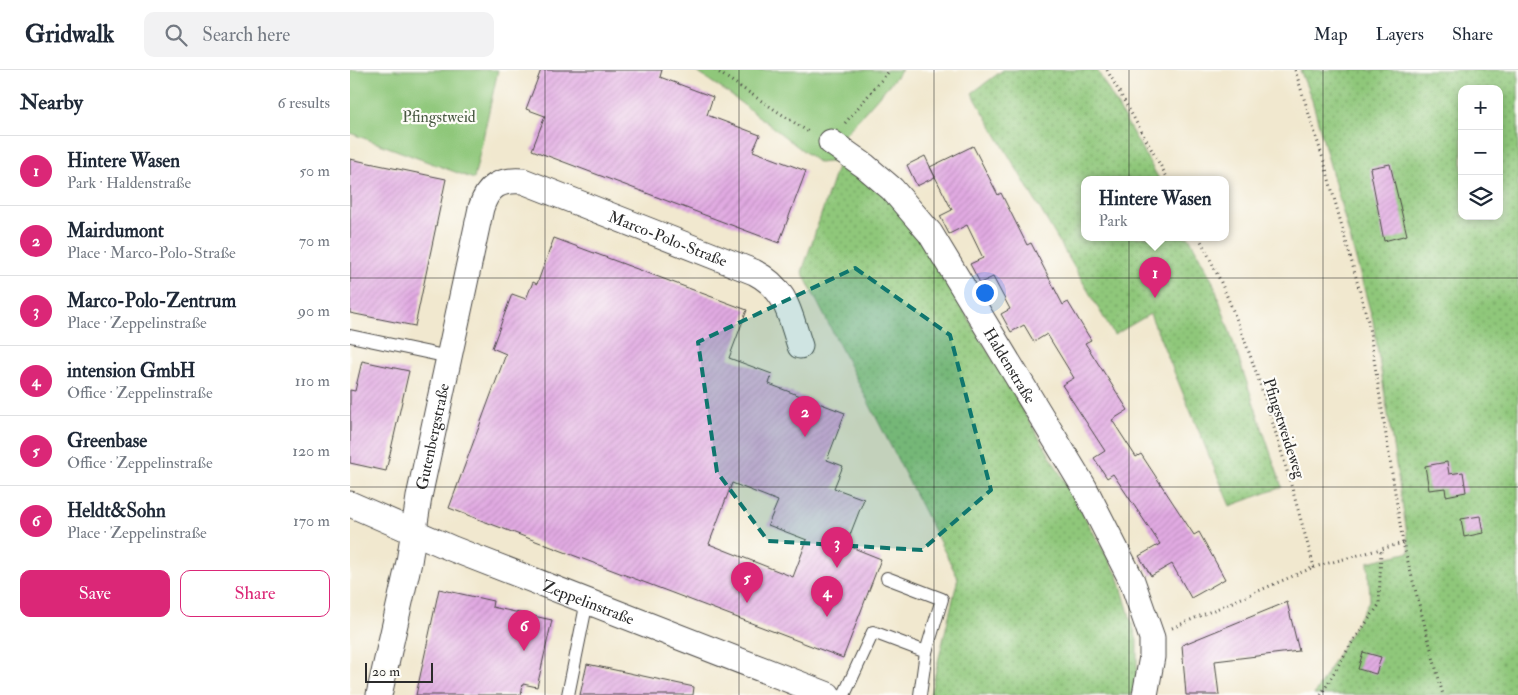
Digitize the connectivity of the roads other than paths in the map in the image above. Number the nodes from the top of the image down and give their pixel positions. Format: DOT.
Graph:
graph roads {
  1 [pos="831,142"];
  2 [pos="496,183"];
  3 [pos="350,336"];
  4 [pos="800,346"];
  5 [pos="449,357"];
  6 [pos="350,504"];
  7 [pos="414,532"];
  8 [pos="887,578"];
  9 [pos="587,601"];
  10 [pos="926,652"];
  11 [pos="379,695"];
  12 [pos="568,695"];
  13 [pos="828,695"];
  14 [pos="844,695"];
  15 [pos="920,695"];
  16 [pos="1145,695"];
  1 -- 16 [label="street, Haldenstraße"];
  2 -- 4 [label="street, Marco-Polo-Straße"];
  2 -- 5 [label="street, Gutenbergstraße"];
  3 -- 5 [label="lane"];
  5 -- 7 [label="street, Gutenbergstraße"];
  6 -- 7 [label="street, Zeppelinstraße"];
  7 -- 9 [label="street, Zeppelinstraße"];
  7 -- 11 [label="street, Gutenbergstraße"];
  8 -- 10 [label="lane"];
  9 -- 12 [label="lane"];
  9 -- 13 [label="street, Zeppelinstraße"];
  10 -- 14 [label="lane"];
  10 -- 15 [label="lane"];
}
